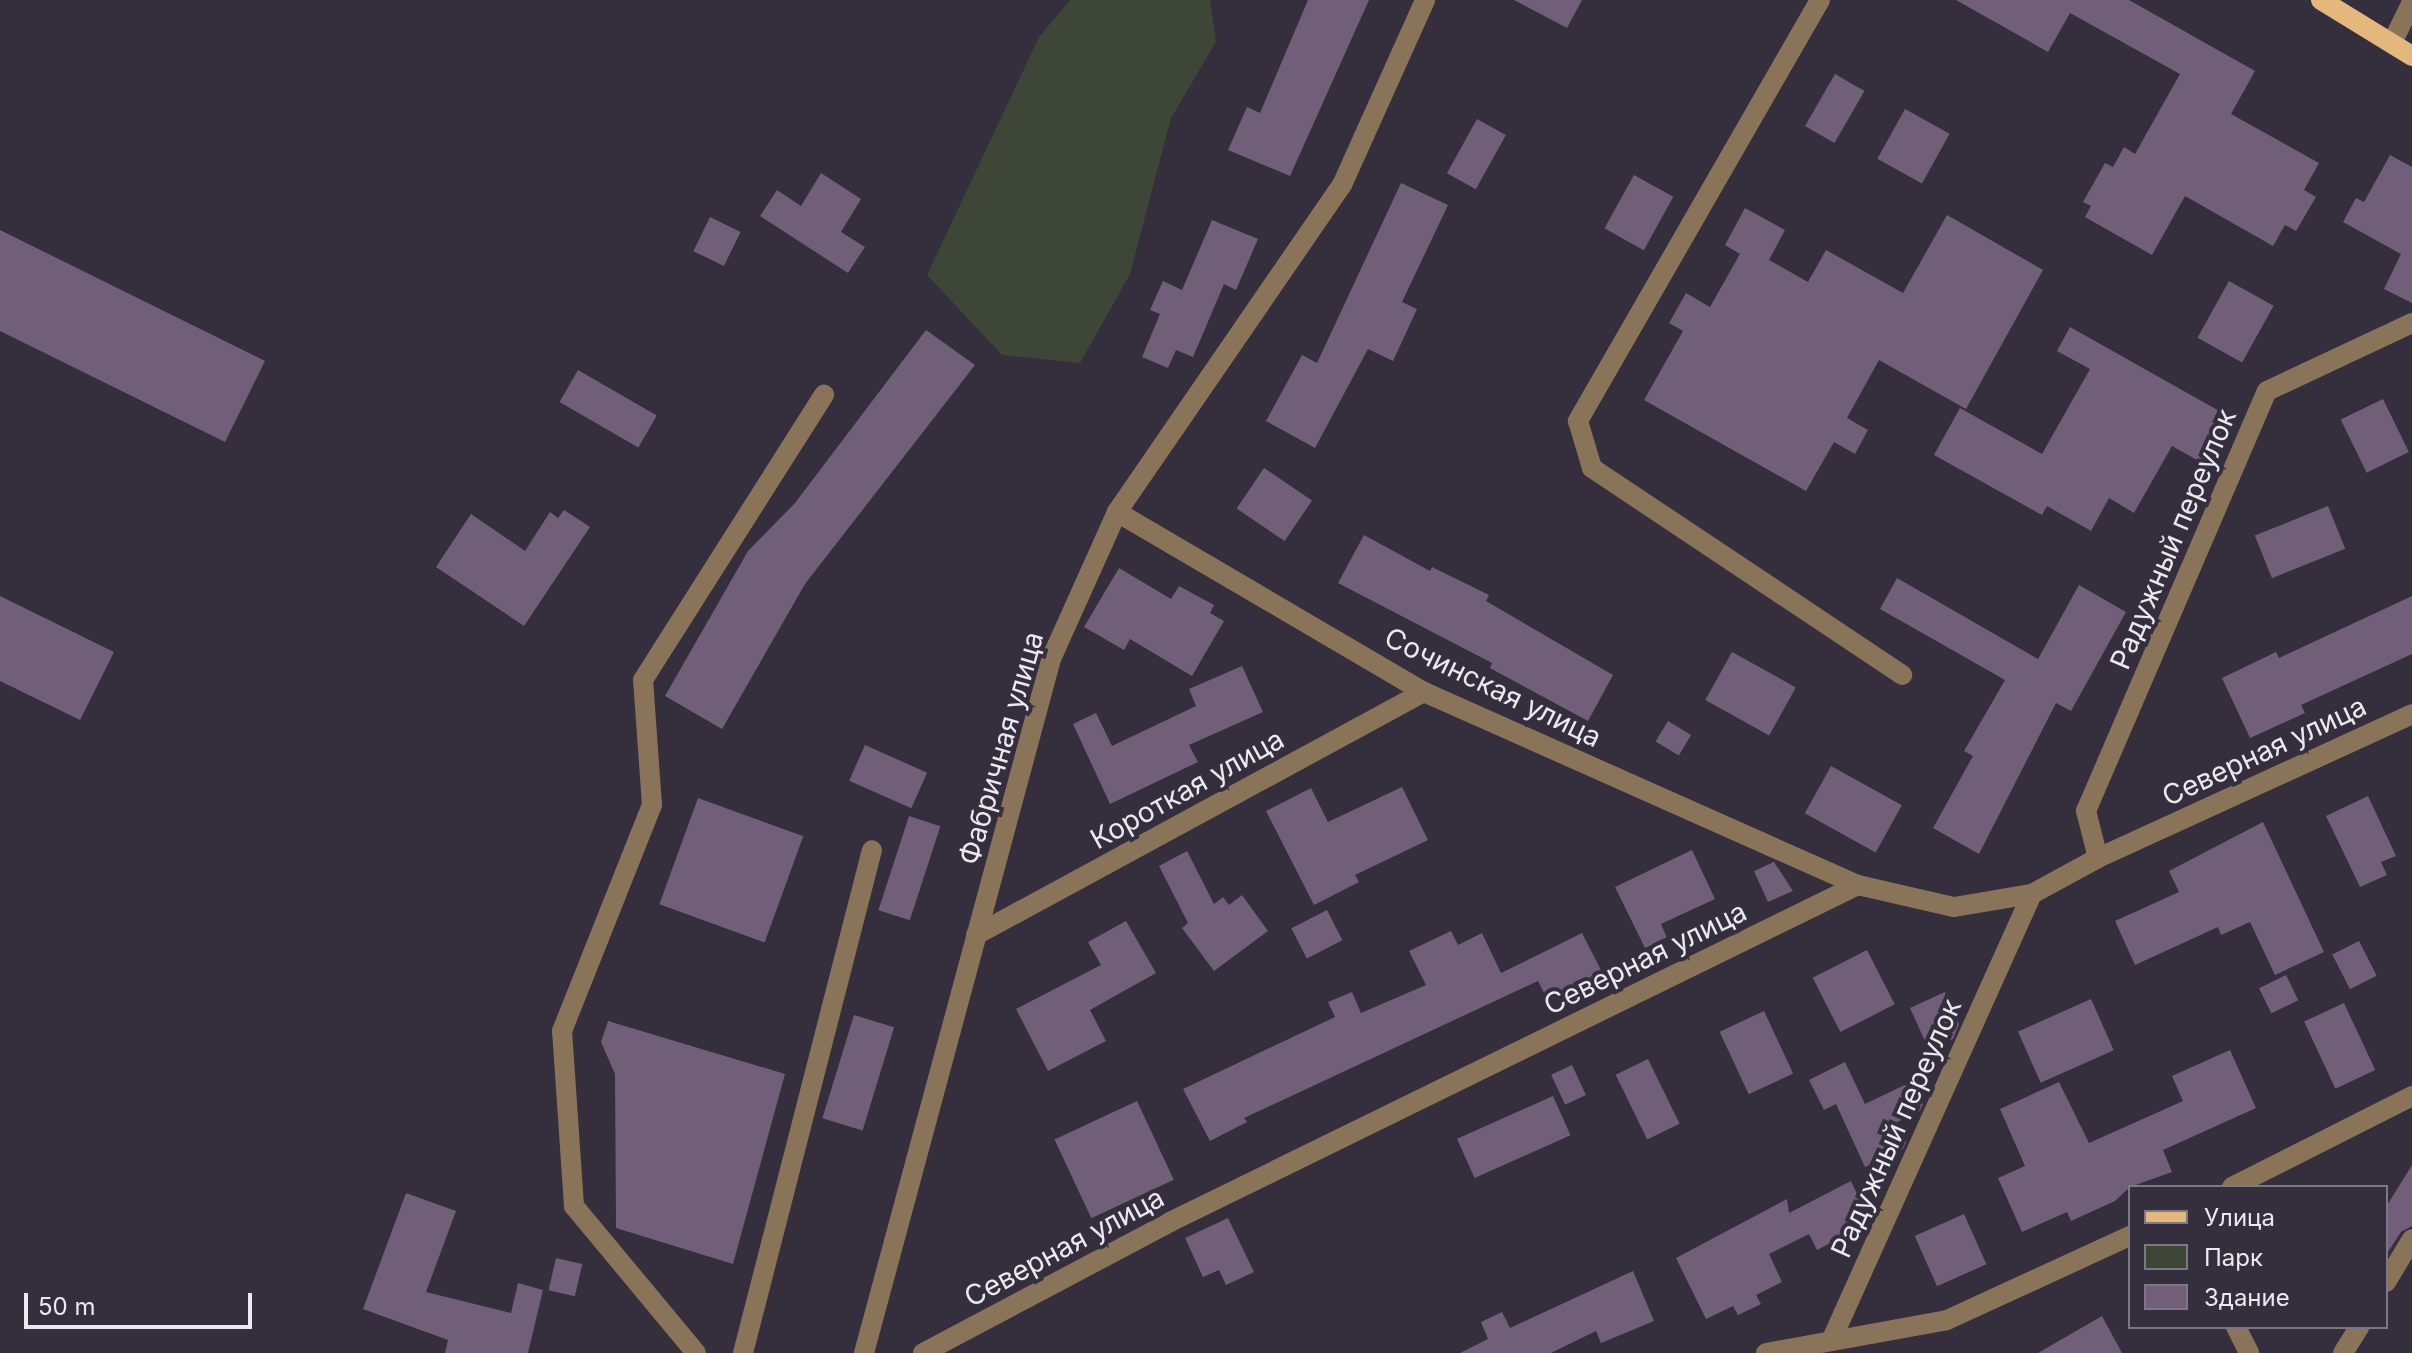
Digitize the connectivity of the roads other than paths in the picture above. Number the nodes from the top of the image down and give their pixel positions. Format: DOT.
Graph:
graph roads {
  1 [pos="1425,0"];
  2 [pos="1820,0"];
  3 [pos="2321,0"];
  4 [pos="2412,2"];
  5 [pos="2392,43"];
  6 [pos="2412,56"];
  7 [pos="2412,323"];
  8 [pos="824,395"];
  9 [pos="1117,512"];
  10 [pos="1902,675"];
  11 [pos="1424,692"];
  12 [pos="2412,714"];
  13 [pos="872,850"];
  14 [pos="2098,858"];
  15 [pos="1858,885"];
  16 [pos="2032,894"];
  17 [pos="976,935"];
  18 [pos="2412,1096"];
  19 [pos="2236,1185"];
  20 [pos="2128,1237"];
  21 [pos="2412,1239"];
  22 [pos="2388,1279"];
  23 [pos="2237,1329"];
  24 [pos="2358,1329"];
  25 [pos="1831,1341"];
  26 [pos="696,1353"];
  27 [pos="743,1353"];
  28 [pos="864,1353"];
  29 [pos="923,1353"];
  30 [pos="1766,1353"];
  31 [pos="2249,1353"];
  32 [pos="2343,1353"];
  1 -- 9 [label="street, Фабричная улица"];
  2 -- 10 [label="street"];
  3 -- 5 [label="main road"];
  4 -- 5 [label="street"];
  5 -- 6 [label="main road"];
  7 -- 14 [label="street, Радужный переулок"];
  8 -- 26 [label="street"];
  9 -- 11 [label="street, Сочинская улица"];
  9 -- 17 [label="street, Фабричная улица"];
  11 -- 15 [label="street, Сочинская улица"];
  11 -- 17 [label="street, Короткая улица"];
  12 -- 14 [label="street, Северная улица"];
  13 -- 27 [label="street"];
  14 -- 16 [label="street, Северная улица"];
  15 -- 16 [label="street, Северная улица"];
  15 -- 29 [label="street, Северная улица"];
  16 -- 25 [label="street, Радужный переулок"];
  17 -- 28 [label="street, Фабричная улица"];
  18 -- 19 [label="street"];
  20 -- 25 [label="street"];
  21 -- 22 [label="street"];
  23 -- 31 [label="street"];
  24 -- 32 [label="street"];
  25 -- 30 [label="street"];
}
